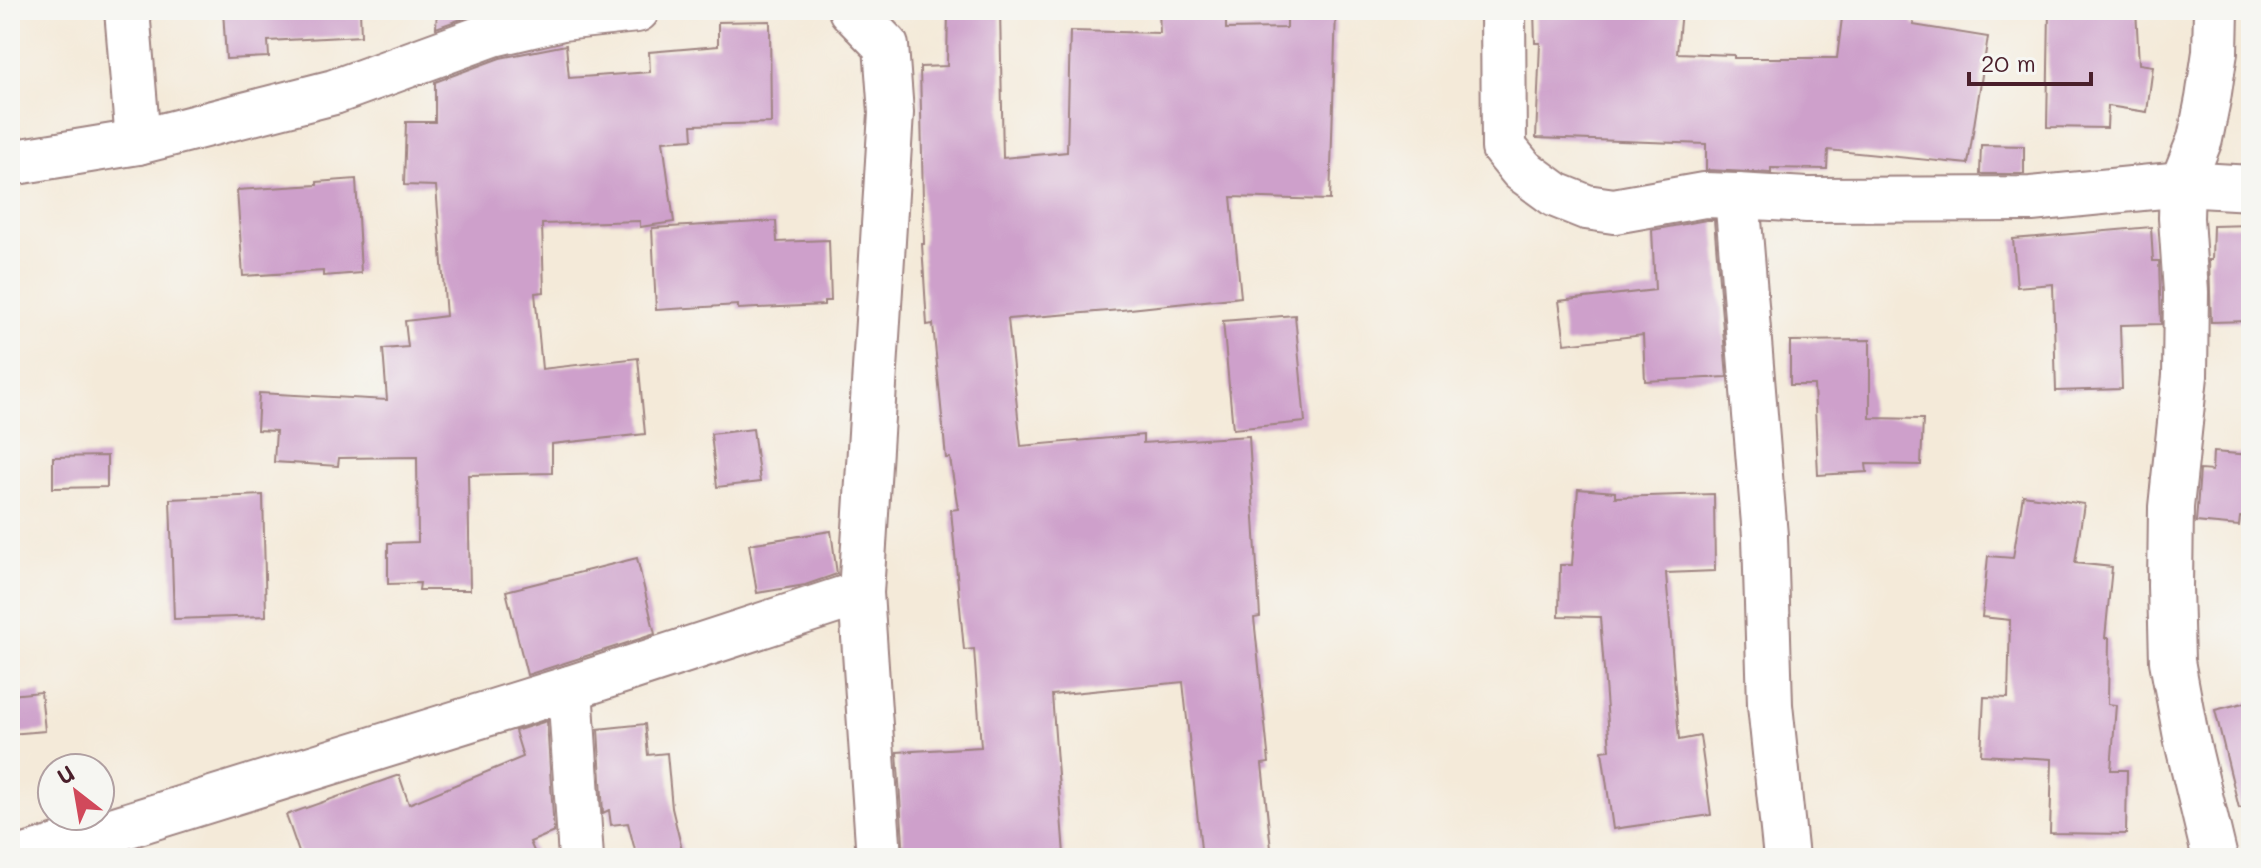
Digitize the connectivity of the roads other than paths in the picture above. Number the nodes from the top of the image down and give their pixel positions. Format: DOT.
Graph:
graph roads {
  1 [pos="127,10"];
  2 [pos="637,10"];
  3 [pos="851,10"];
  4 [pos="1503,10"];
  5 [pos="2216,10"];
  6 [pos="138,142"];
  7 [pos="10,163"];
  8 [pos="2182,184"];
  9 [pos="2251,188"];
  10 [pos="1737,196"];
  11 [pos="861,593"];
  12 [pos="570,688"];
  13 [pos="22,858"];
  14 [pos="581,858"];
  15 [pos="879,858"];
  16 [pos="1786,858"];
  17 [pos="2215,858"];
  1 -- 6 [label="street"];
  2 -- 6 [label="street"];
  3 -- 11 [label="street"];
  4 -- 10 [label="street"];
  5 -- 8 [label="street"];
  6 -- 7 [label="street"];
  8 -- 9 [label="street"];
  8 -- 10 [label="street"];
  8 -- 17 [label="street"];
  10 -- 16 [label="street"];
  11 -- 12 [label="street"];
  11 -- 15 [label="street"];
  12 -- 13 [label="street"];
  12 -- 14 [label="street"];
}
